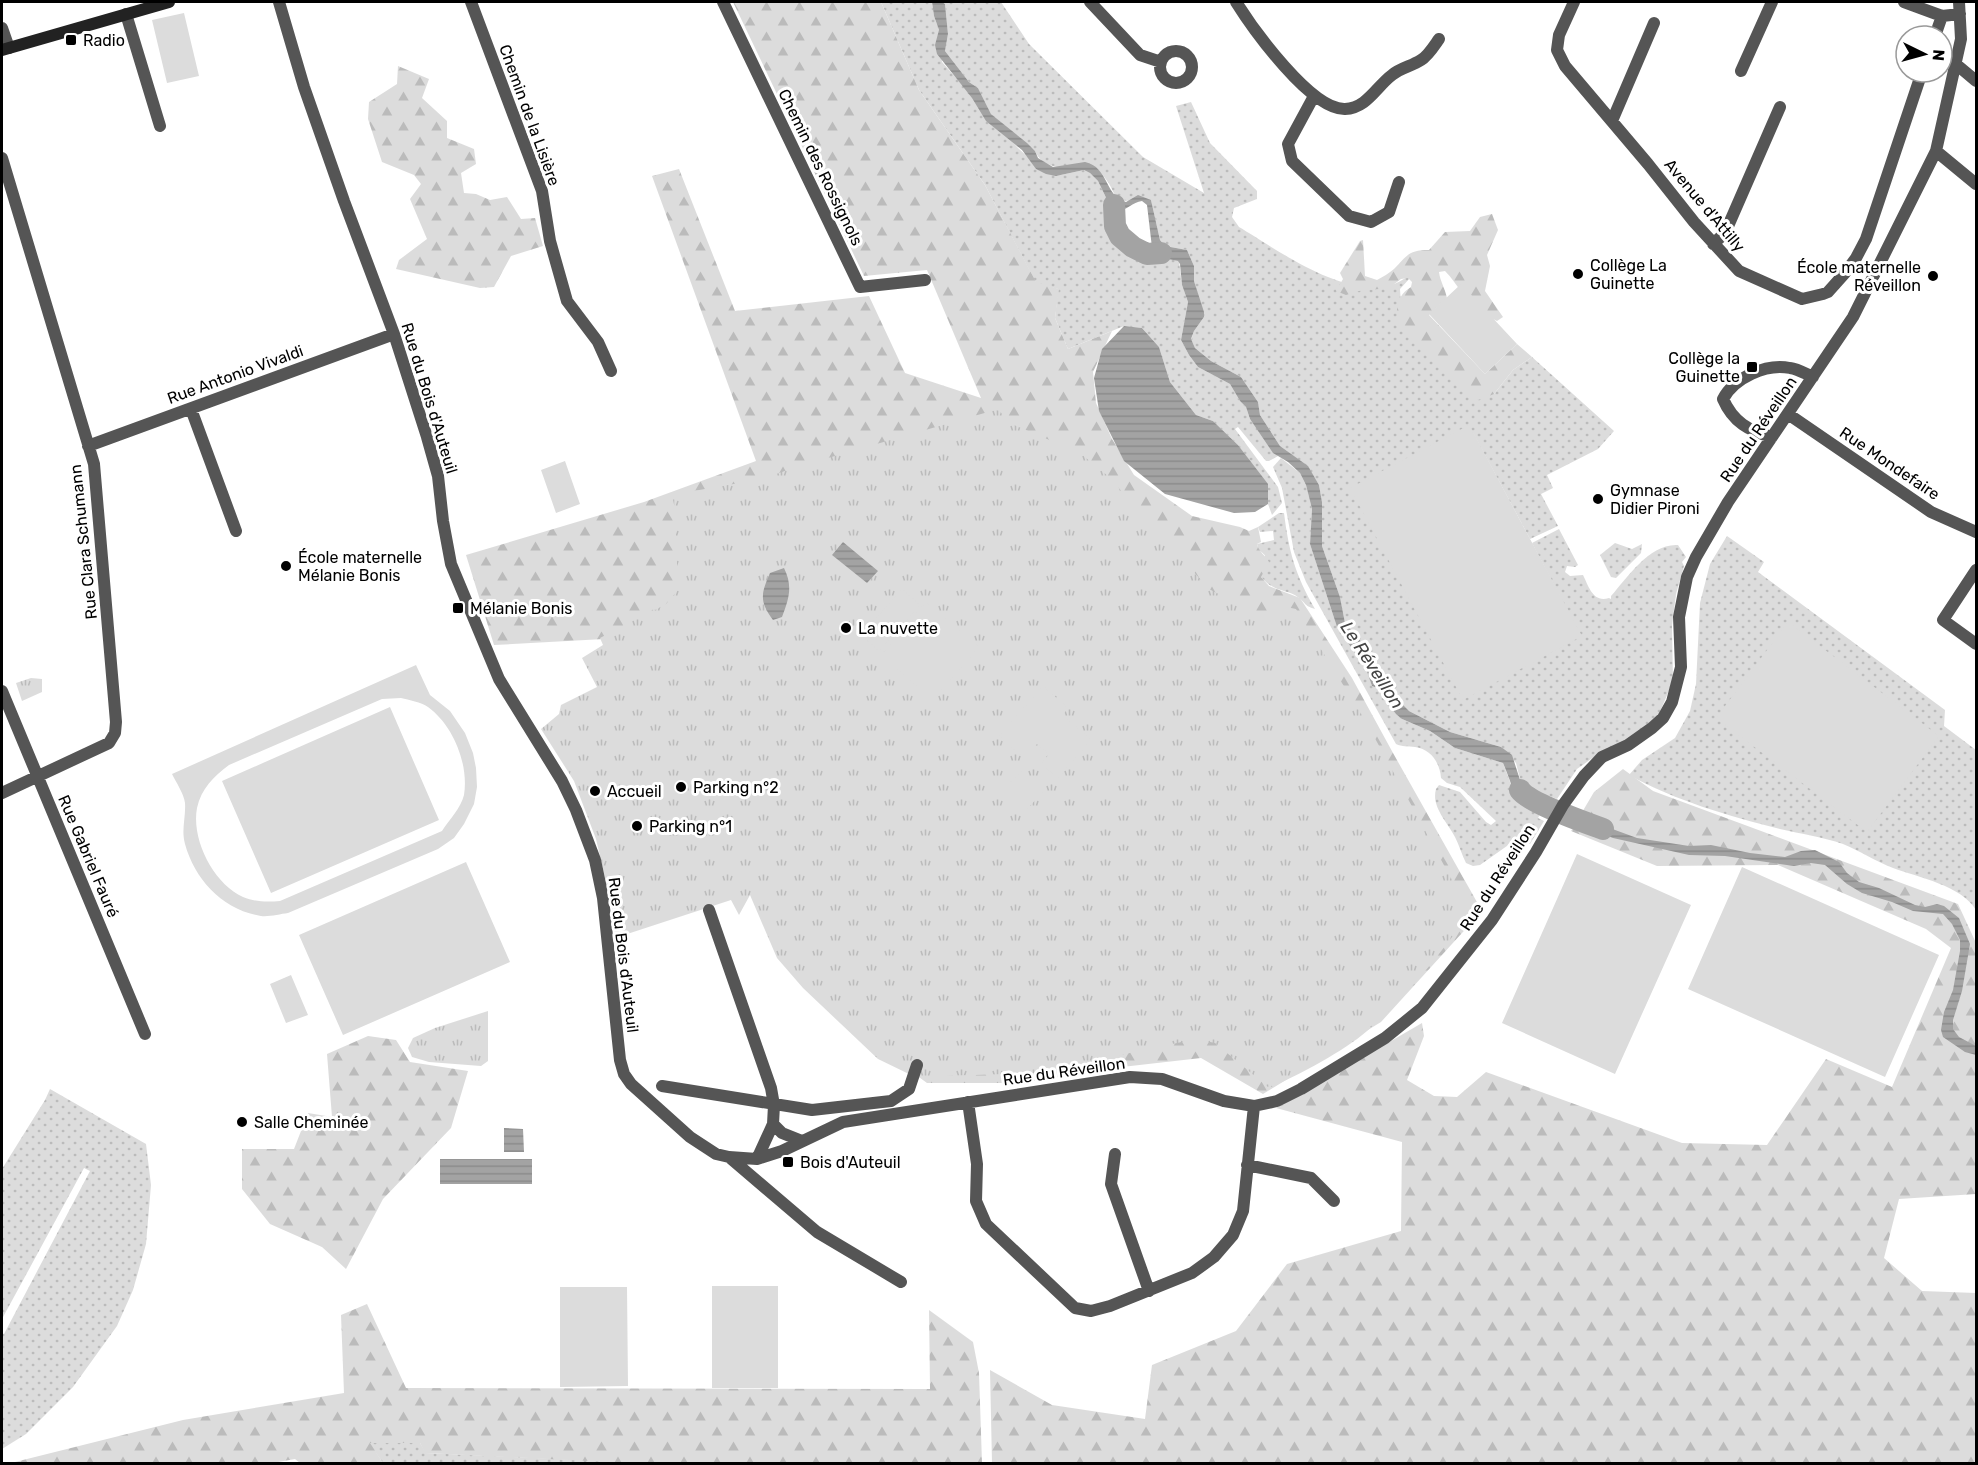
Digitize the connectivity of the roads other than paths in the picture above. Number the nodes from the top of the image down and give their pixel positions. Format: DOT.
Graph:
graph roads {
  1 [pos="169,2"];
  2 [pos="279,2"];
  3 [pos="471,2"];
  4 [pos="723,2"];
  5 [pos="1090,2"];
  6 [pos="1236,2"];
  7 [pos="1574,2"];
  8 [pos="1772,2"];
  9 [pos="1904,2"];
  10 [pos="144,5"];
  11 [pos="1959,8"];
  12 [pos="126,14"];
  13 [pos="1942,16"];
  14 [pos="1654,23"];
  15 [pos="1939,24"];
  16 [pos="2,28"];
  17 [pos="1439,39"];
  18 [pos="5,49"];
  19 [pos="1161,62"];
  20 [pos="1957,65"];
  21 [pos="1740,71"];
  22 [pos="1977,81"];
  23 [pos="1918,84"];
  24 [pos="1314,96"];
  25 [pos="1780,107"];
  26 [pos="1612,121"];
  27 [pos="160,126"];
  28 [pos="1936,151"];
  29 [pos="2,158"];
  30 [pos="1399,182"];
  31 [pos="1977,184"];
  32 [pos="1713,244"];
  33 [pos="925,280"];
  34 [pos="394,334"];
  35 [pos="611,371"];
  36 [pos="1813,377"];
  37 [pos="191,409"];
  38 [pos="1788,414"];
  39 [pos="1772,437"];
  40 [pos="88,446"];
  41 [pos="236,531"];
  42 [pos="1977,532"];
  43 [pos="1975,575"];
  44 [pos="1976,644"];
  45 [pos="2,690"];
  46 [pos="38,776"];
  47 [pos="2,793"];
  48 [pos="709,910"];
  49 [pos="145,1034"];
  50 [pos="917,1065"];
  51 [pos="624,1074"];
  52 [pos="662,1086"];
  53 [pos="968,1102"];
  54 [pos="774,1105"];
  55 [pos="1254,1106"];
  56 [pos="773,1124"];
  57 [pos="802,1141"];
  58 [pos="1115,1154"];
  59 [pos="729,1157"];
  60 [pos="757,1159"];
  61 [pos="1247,1165"];
  62 [pos="1334,1201"];
  63 [pos="901,1282"];
  64 [pos="1149,1291"];
  1 -- 10 [label="street"];
  2 -- 34 [label="street, Rue du Bois d'Auteuil"];
  3 -- 35 [label="street, Chemin de la Lisière"];
  4 -- 33 [label="street, Chemin des Rossignols"];
  5 -- 19 [label="street"];
  6 -- 24 [label="street"];
  7 -- 26 [label="street, Avenue d'Attilly"];
  8 -- 21 [label="street"];
  9 -- 13 [label="street"];
  10 -- 12 [label="street"];
  11 -- 13 [label="street"];
  11 -- 20 [label="street, Rue du Réveillon"];
  12 -- 18 [label="street"];
  12 -- 27 [label="street"];
  13 -- 15 [label="street"];
  14 -- 26 [label="street"];
  16 -- 18 [label="street"];
  17 -- 24 [label="street"];
  20 -- 22 [label="street"];
  20 -- 28 [label="street, Rue du Réveillon"];
  23 -- 32 [label="street, Avenue d'Attilly"];
  24 -- 30 [label="street"];
  25 -- 32 [label="street"];
  26 -- 32 [label="street, Avenue d'Attilly"];
  28 -- 31 [label="street"];
  28 -- 36 [label="street, Rue du Réveillon"];
  29 -- 40 [label="street, Rue Clara Schumann"];
  34 -- 37 [label="street, Rue Antonio Vivaldi"];
  34 -- 51 [label="street, Rue du Bois d'Auteuil"];
  36 -- 38 [label="street, Rue du Réveillon"];
  36 -- 39 [label="street"];
  37 -- 40 [label="street, Rue Antonio Vivaldi"];
  37 -- 41 [label="street"];
  38 -- 39 [label="street, Rue du Réveillon"];
  38 -- 42 [label="street, Rue Mondefaire"];
  39 -- 55 [label="street, Rue du Réveillon"];
  40 -- 46 [label="street, Rue Clara Schumann"];
  43 -- 44 [label="street"];
  45 -- 46 [label="street, Rue Gabriel Fauré"];
  46 -- 47 [label="street, Rue Clara Schumann"];
  46 -- 49 [label="street, Rue Gabriel Fauré"];
  48 -- 54 [label="street"];
  50 -- 54 [label="street"];
  51 -- 59 [label="street, Rue du Réveillon"];
  52 -- 54 [label="street"];
  53 -- 55 [label="street, Rue du Réveillon"];
  53 -- 57 [label="street, Rue du Réveillon"];
  53 -- 64 [label="street"];
  54 -- 56 [label="street"];
  55 -- 61 [label="street"];
  56 -- 57 [label="street"];
  56 -- 60 [label="street"];
  57 -- 60 [label="street, Rue du Réveillon"];
  58 -- 64 [label="street"];
  59 -- 60 [label="street, Rue du Réveillon"];
  59 -- 63 [label="street"];
  61 -- 62 [label="street"];
  61 -- 64 [label="street"];
}
